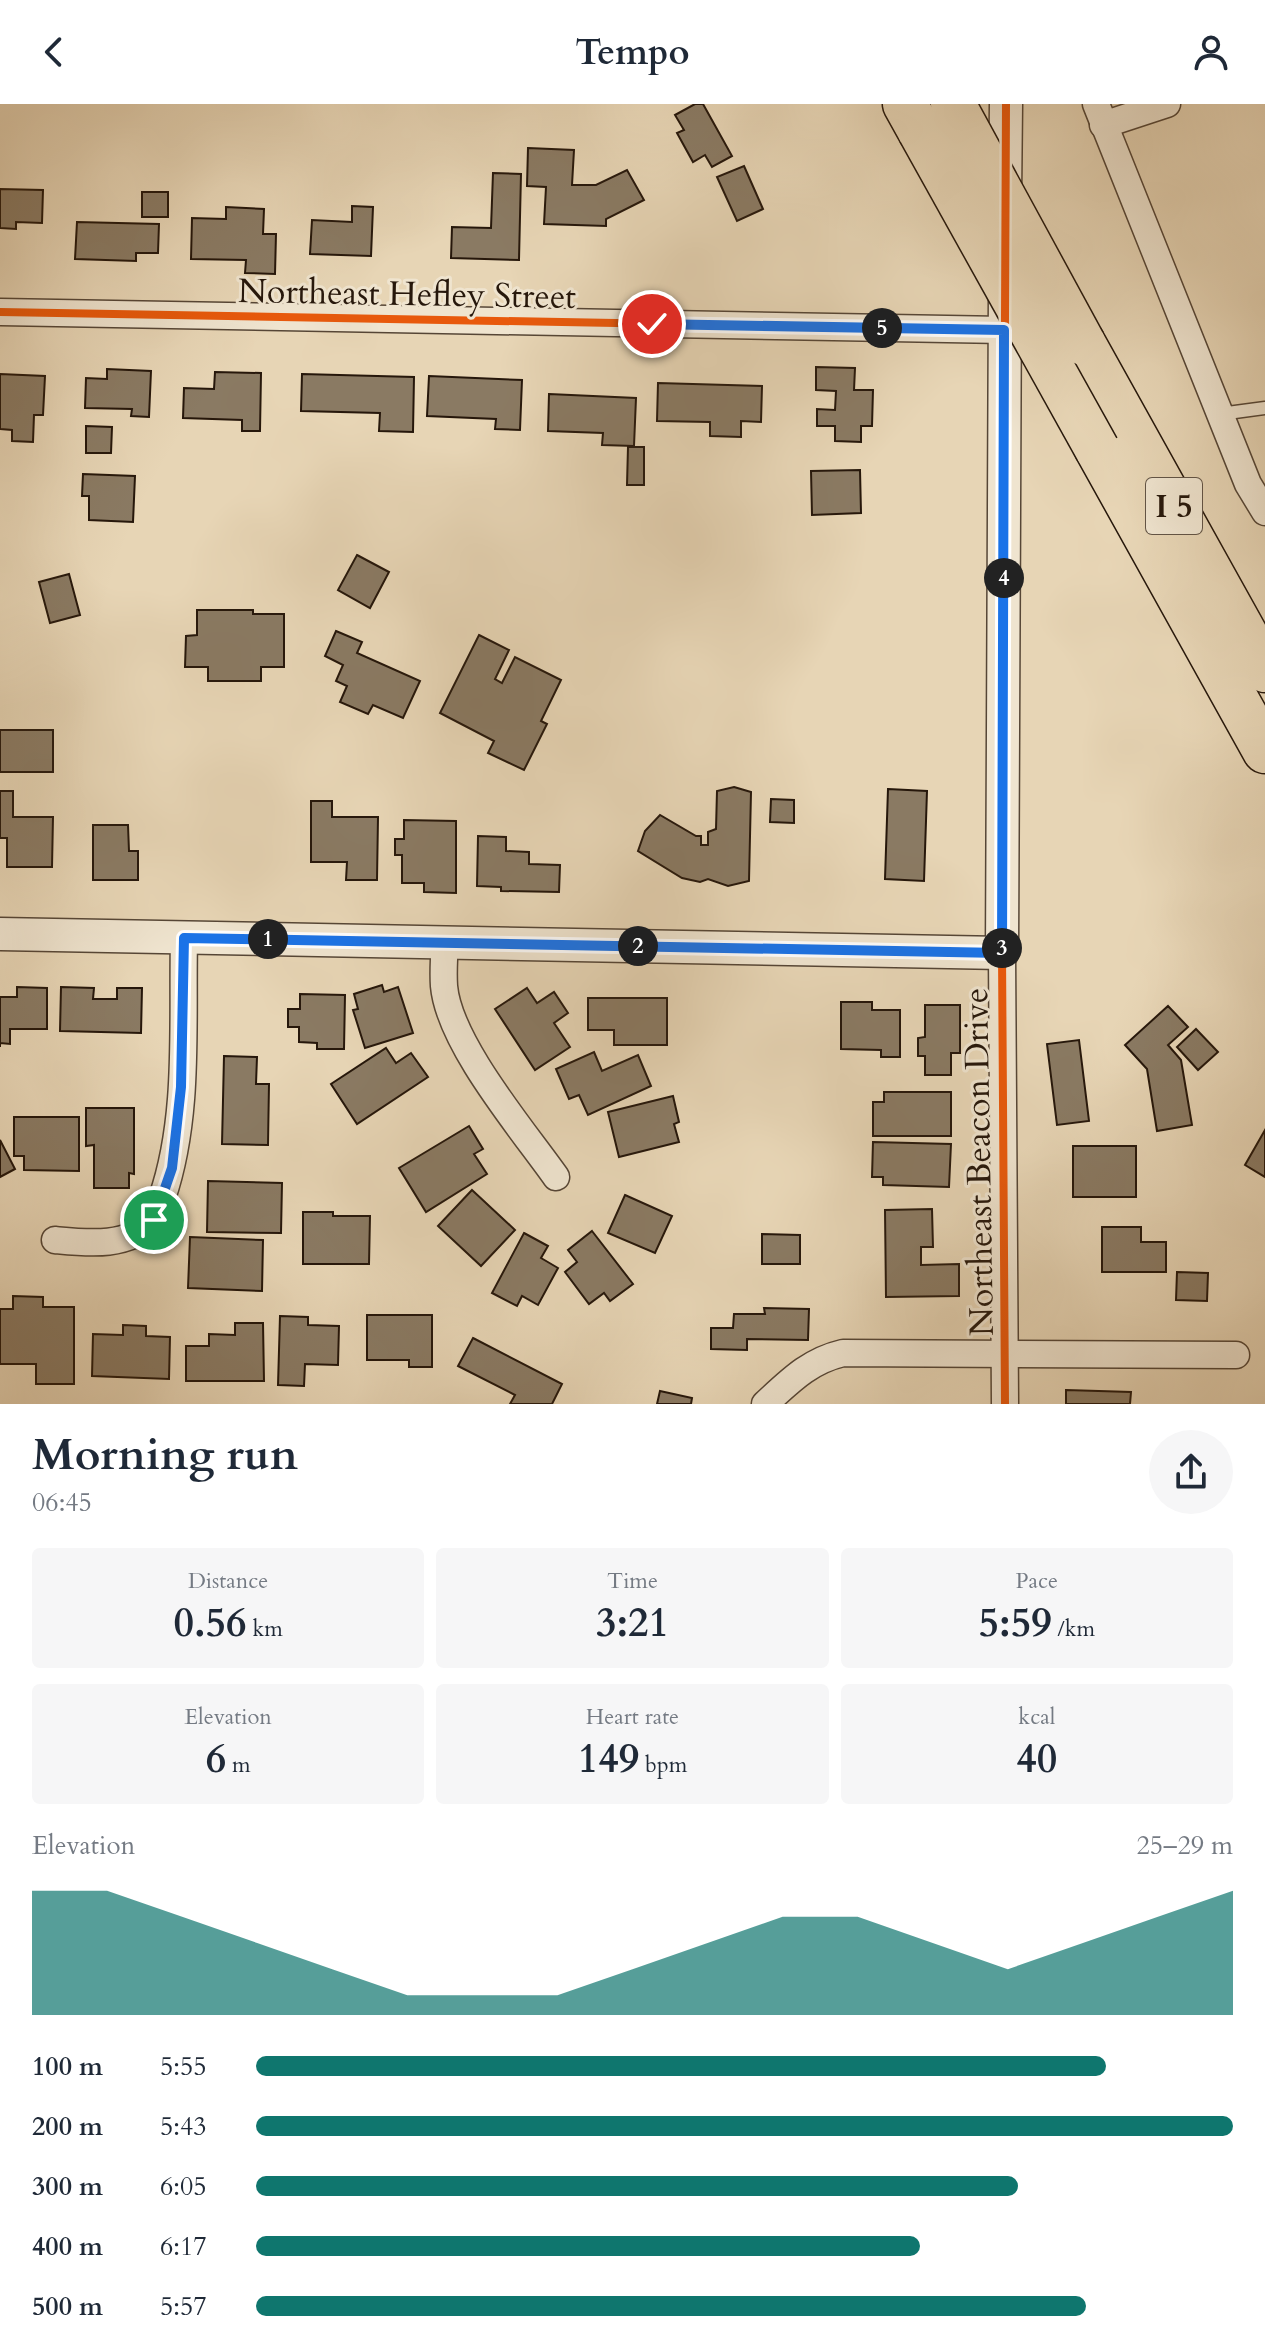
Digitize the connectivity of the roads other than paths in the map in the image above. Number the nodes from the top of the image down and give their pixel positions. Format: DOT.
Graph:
graph roads {
  1 [pos="953,104"];
  2 [pos="1006,104"];
  3 [pos="1167,104"];
  4 [pos="1100,115"];
  5 [pos="913,117"];
  6 [pos="0,312"];
  7 [pos="1004,330"];
  8 [pos="1265,408"];
  9 [pos="1220,414"];
  10 [pos="1265,512"];
  11 [pos="1265,670"];
  12 [pos="1265,751"];
  13 [pos="0,934"];
  14 [pos="184,938"];
  15 [pos="445,942"];
  16 [pos="1002,953"];
  17 [pos="556,1177"];
  18 [pos="55,1240"];
  19 [pos="1006,1353"];
  20 [pos="1236,1355"];
  21 [pos="765,1404"];
  22 [pos="1005,1404"];
  1 -- 11 [label="highway, I 5, bridge"];
  2 -- 7 [label="street, Northeast Beacon Drive"];
  3 -- 4 [label="street"];
  4 -- 9 [label="street"];
  5 -- 12 [label="highway, I 5, bridge"];
  6 -- 7 [label="street, Northeast Hefley Street"];
  7 -- 16 [label="street, Northeast Beacon Drive"];
  8 -- 9 [label="lane"];
  9 -- 10 [label="street"];
  13 -- 14 [label="street"];
  14 -- 15 [label="street"];
  14 -- 18 [label="street"];
  15 -- 16 [label="street"];
  15 -- 17 [label="street"];
  16 -- 19 [label="street, Northeast Beacon Drive"];
  19 -- 20 [label="street"];
  19 -- 21 [label="street"];
  19 -- 22 [label="street, Northeast Beacon Drive"];
}
